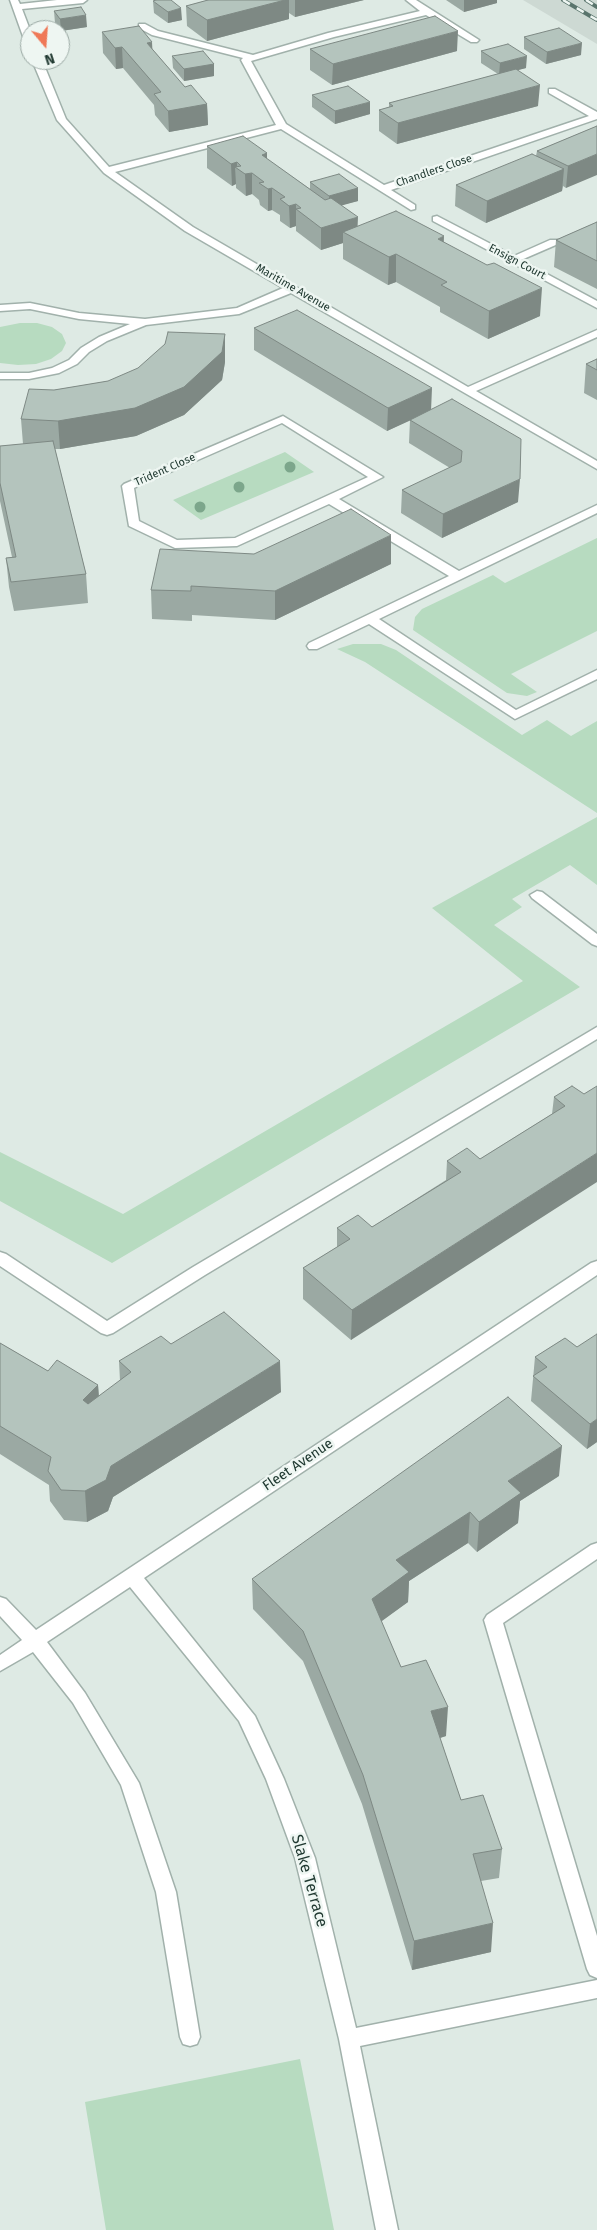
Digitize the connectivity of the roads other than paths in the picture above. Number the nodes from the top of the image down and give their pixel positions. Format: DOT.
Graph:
graph roads {
  1 [pos="83,0"];
  2 [pos="410,0"];
  3 [pos="15,3"];
  4 [pos="427,12"];
  5 [pos="22,20"];
  6 [pos="142,26"];
  7 [pos="474,40"];
  8 [pos="254,58"];
  9 [pos="41,70"];
  10 [pos="552,90"];
  11 [pos="597,116"];
  12 [pos="282,126"];
  13 [pos="108,171"];
  14 [pos="383,189"];
  15 [pos="411,207"];
  16 [pos="438,219"];
  17 [pos="554,242"];
  18 [pos="513,260"];
  19 [pos="293,288"];
  20 [pos="597,305"];
  21 [pos="0,307"];
  22 [pos="146,322"];
  23 [pos="597,332"];
  24 [pos="0,376"];
  25 [pos="468,390"];
  26 [pos="597,466"];
  27 [pos="330,499"];
  28 [pos="597,509"];
  29 [pos="457,575"];
  30 [pos="369,618"];
  31 [pos="312,646"];
  32 [pos="597,674"];
  33 [pos="537,896"];
  34 [pos="597,940"];
  35 [pos="597,1032"];
  36 [pos="0,1258"];
  37 [pos="597,1267"];
  38 [pos="597,1550"];
  39 [pos="132,1576"];
  40 [pos="0,1604"];
  41 [pos="35,1641"];
  42 [pos="0,1664"];
  43 [pos="597,1969"];
  44 [pos="597,1989"];
  45 [pos="190,2037"];
  46 [pos="349,2039"];
  47 [pos="387,2230"];
  1 -- 3 [label="street"];
  2 -- 4 [label="street"];
  3 -- 5 [label="street"];
  4 -- 7 [label="street"];
  4 -- 8 [label="street"];
  6 -- 8 [label="street"];
  8 -- 12 [label="street, Chandlers Close"];
  9 -- 13 [label="street, Maritime Avenue"];
  10 -- 11 [label="street"];
  11 -- 14 [label="street, Chandlers Close"];
  12 -- 13 [label="street"];
  12 -- 14 [label="street, Chandlers Close"];
  13 -- 19 [label="street, Maritime Avenue"];
  14 -- 15 [label="street"];
  16 -- 18 [label="street, Ensign Court"];
  17 -- 18 [label="street"];
  18 -- 20 [label="street, Ensign Court"];
  19 -- 22 [label="street"];
  19 -- 25 [label="street, Maritime Avenue"];
  21 -- 22 [label="street"];
  22 -- 24 [label="street"];
  23 -- 25 [label="street"];
  25 -- 26 [label="street, Maritime Avenue"];
  27 -- 27 [label="street, Trident Close"];
  27 -- 29 [label="street"];
  28 -- 29 [label="street"];
  29 -- 30 [label="street"];
  30 -- 31 [label="street"];
  30 -- 32 [label="street"];
  33 -- 34 [label="street"];
  35 -- 36 [label="street"];
  37 -- 39 [label="street, Fleet Avenue"];
  38 -- 43 [label="street"];
  39 -- 41 [label="street, Fleet Avenue"];
  39 -- 46 [label="street, Slake Terrace"];
  40 -- 41 [label="street"];
  41 -- 42 [label="street, Fleet Avenue"];
  41 -- 45 [label="street"];
  44 -- 46 [label="street"];
  46 -- 47 [label="street, Slake Terrace"];
}
